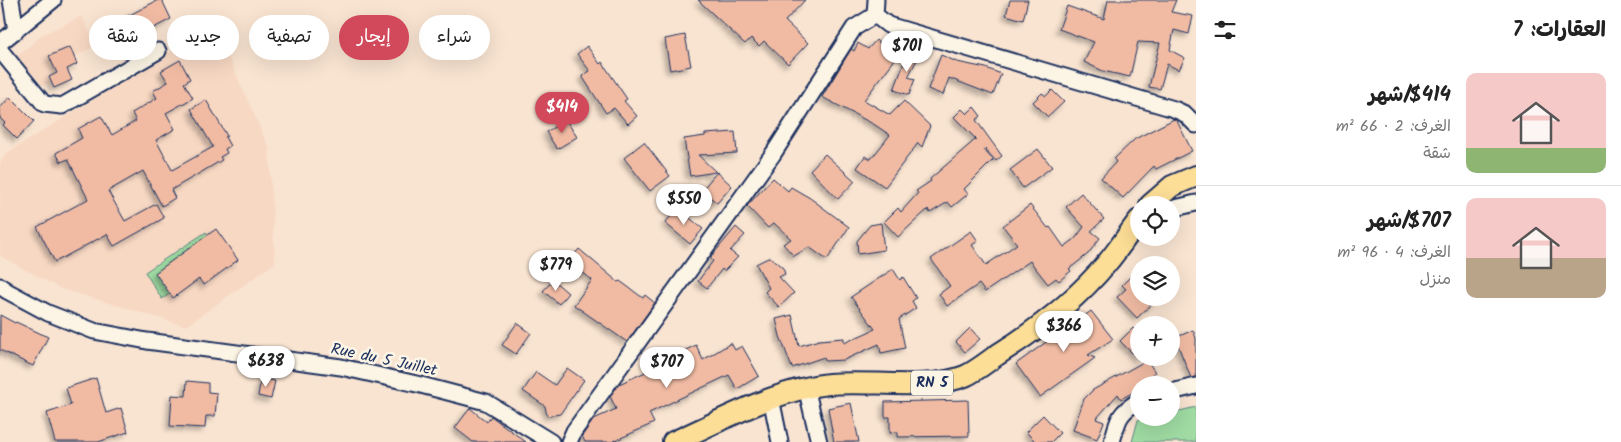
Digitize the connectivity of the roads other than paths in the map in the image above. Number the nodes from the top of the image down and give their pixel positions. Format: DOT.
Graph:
graph roads {
  1 [pos="11,0"];
  2 [pos="54,0"];
  3 [pos="876,8"];
  4 [pos="16,30"];
  5 [pos="0,43"];
  6 [pos="0,50"];
  7 [pos="158,51"];
  8 [pos="1196,125"];
  9 [pos="1196,176"];
  10 [pos="1160,196"];
  11 [pos="1196,204"];
  12 [pos="1180,207"];
  13 [pos="1130,232"];
  14 [pos="2,291"];
  15 [pos="1196,386"];
  16 [pos="806,388"];
  17 [pos="1180,390"];
  18 [pos="770,398"];
  19 [pos="1130,406"];
  20 [pos="551,442"];
  21 [pos="569,442"];
  22 [pos="673,442"];
  23 [pos="780,442"];
  24 [pos="819,442"];
  25 [pos="1112,442"];
  1 -- 4 [label="street"];
  2 -- 4 [label="street"];
  3 -- 8 [label="street"];
  3 -- 21 [label="street"];
  4 -- 5 [label="street"];
  6 -- 7 [label="street"];
  9 -- 10 [label="main road"];
  11 -- 12 [label="street"];
  13 -- 16 [label="main road, RN 5"];
  14 -- 20 [label="street, Rue du 5 Juillet"];
  15 -- 17 [label="street"];
  16 -- 18 [label="main road, RN 5"];
  16 -- 24 [label="street"];
  18 -- 22 [label="main road, RN 5"];
  18 -- 23 [label="street"];
  19 -- 25 [label="street"];
}
